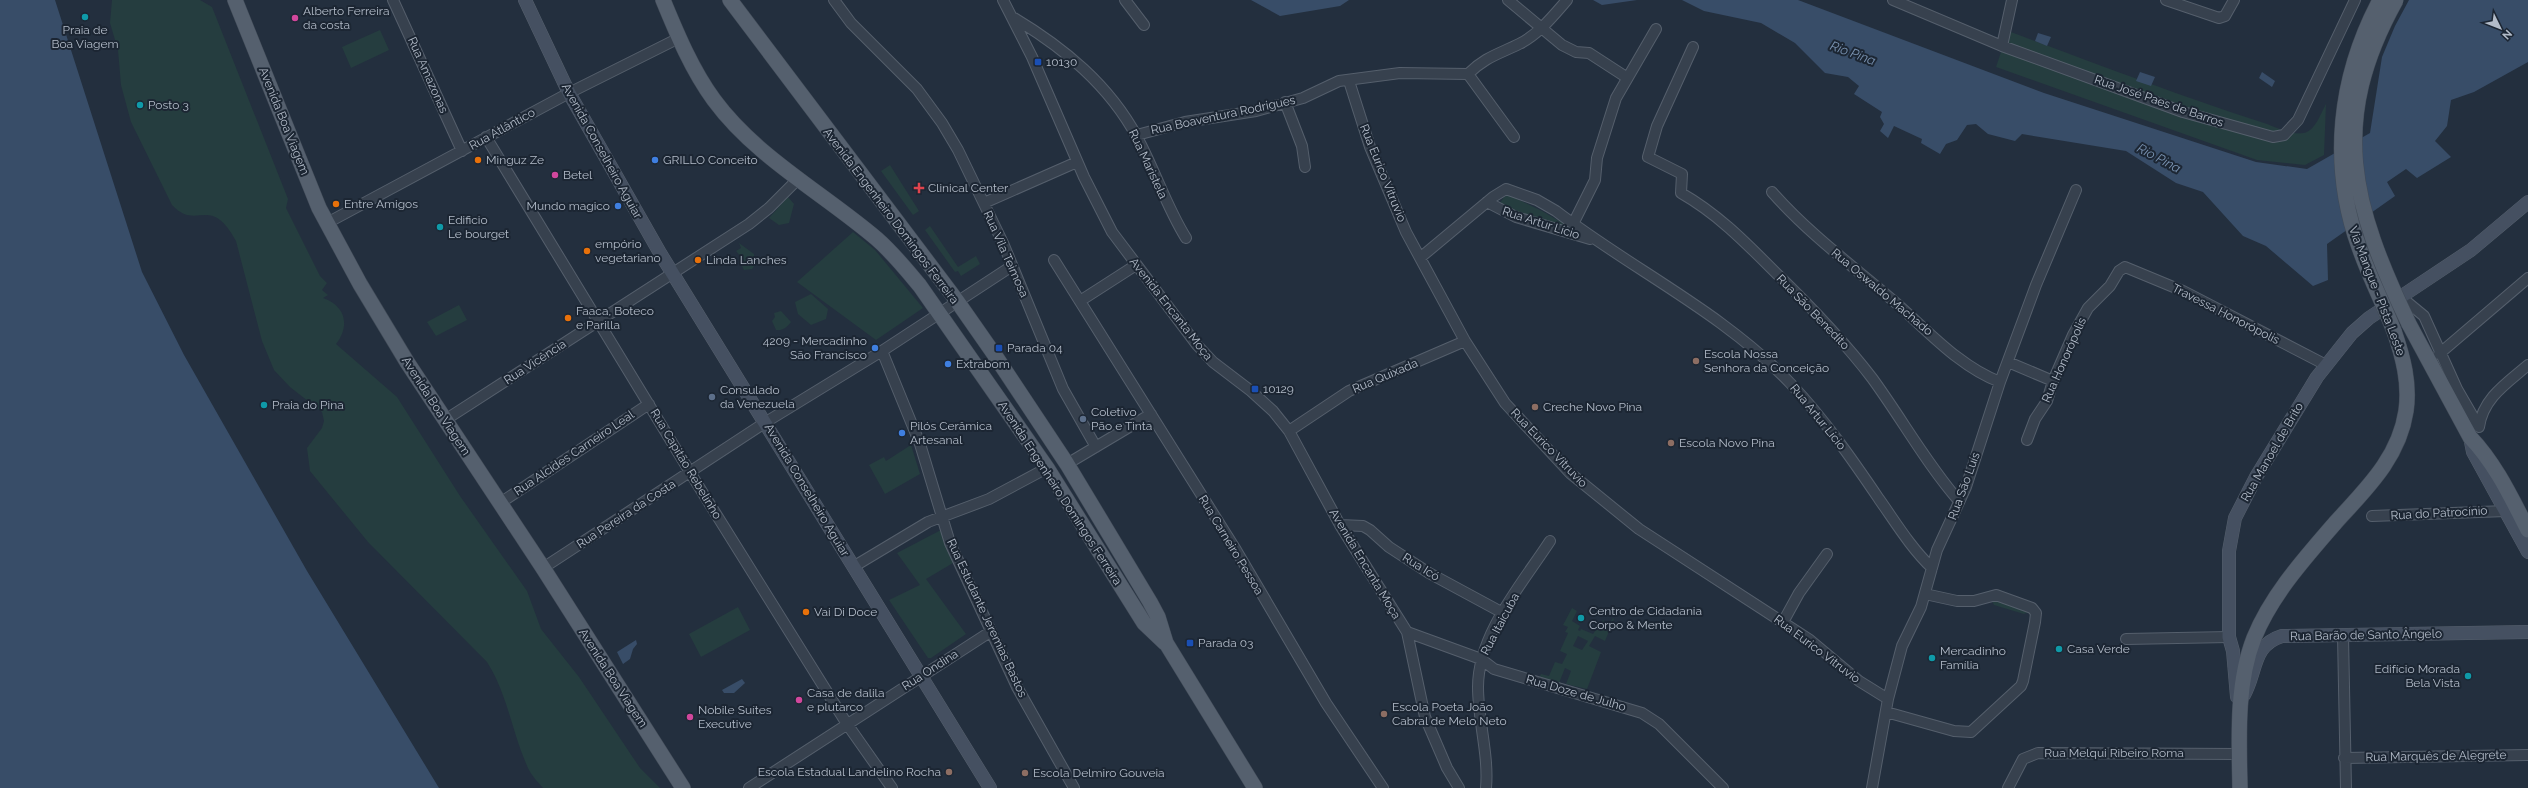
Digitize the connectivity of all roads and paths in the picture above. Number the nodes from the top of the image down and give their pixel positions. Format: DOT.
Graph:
graph roads {
  1 [pos="234,0"];
  2 [pos="394,0"];
  3 [pos="525,0"];
  4 [pos="663,0"];
  5 [pos="730,0"];
  6 [pos="834,0"];
  7 [pos="1003,0"];
  8 [pos="1125,0"];
  9 [pos="1508,0"];
  10 [pos="1566,0"];
  11 [pos="1893,0"];
  12 [pos="2012,0"];
  13 [pos="2166,0"];
  14 [pos="2234,0"];
  15 [pos="2355,0"];
  16 [pos="2380,0"];
  17 [pos="2396,0"];
  18 [pos="1014,18"];
  19 [pos="1144,25"];
  20 [pos="1540,28"];
  21 [pos="1656,29"];
  22 [pos="678,38"];
  23 [pos="2002,46"];
  24 [pos="1693,47"];
  25 [pos="1468,74"];
  26 [pos="1626,77"];
  27 [pos="1349,81"];
  28 [pos="569,93"];
  29 [pos="1286,102"];
  30 [pos="1137,136"];
  31 [pos="486,137"];
  32 [pos="1514,137"];
  33 [pos="462,151"];
  34 [pos="1077,162"];
  35 [pos="1305,167"];
  36 [pos="799,178"];
  37 [pos="2076,190"];
  38 [pos="1772,192"];
  39 [pos="1487,202"];
  40 [pos="2528,202"];
  41 [pos="984,203"];
  42 [pos="1563,216"];
  43 [pos="327,223"];
  44 [pos="1573,224"];
  45 [pos="1557,229"];
  46 [pos="1186,238"];
  47 [pos="1596,240"];
  48 [pos="1421,257"];
  49 [pos="1054,260"];
  50 [pos="1136,265"];
  51 [pos="1012,266"];
  52 [pos="2125,267"];
  53 [pos="674,274"];
  54 [pos="2528,278"];
  55 [pos="2402,297"];
  56 [pos="957,301"];
  57 [pos="1080,301"];
  58 [pos="939,313"];
  59 [pos="598,322"];
  60 [pos="1465,341"];
  61 [pos="882,351"];
  62 [pos="2439,354"];
  63 [pos="2008,362"];
  64 [pos="2528,364"];
  65 [pos="2326,365"];
  66 [pos="2052,381"];
  67 [pos="2000,382"];
  68 [pos="649,404"];
  69 [pos="1151,414"];
  70 [pos="445,420"];
  71 [pos="766,422"];
  72 [pos="1289,431"];
  73 [pos="2471,431"];
  74 [pos="2027,440"];
  75 [pos="1096,447"];
  76 [pos="1067,464"];
  77 [pos="1047,468"];
  78 [pos="690,472"];
  79 [pos="1959,501"];
  80 [pos="500,503"];
  81 [pos="2506,511"];
  82 [pos="943,515"];
  83 [pos="2372,516"];
  84 [pos="1340,525"];
  85 [pos="2528,530"];
  86 [pos="1550,541"];
  87 [pos="2528,552"];
  88 [pos="1827,554"];
  89 [pos="853,567"];
  90 [pos="543,568"];
  91 [pos="1932,568"];
  92 [pos="1925,594"];
  93 [pos="1503,613"];
  94 [pos="1783,622"];
  95 [pos="990,632"];
  96 [pos="1407,632"];
  97 [pos="2528,632"];
  98 [pos="2343,636"];
  99 [pos="2229,637"];
  100 [pos="2254,638"];
  101 [pos="2126,640"];
  102 [pos="1166,643"];
  103 [pos="1481,659"];
  104 [pos="921,676"];
  105 [pos="2242,698"];
  106 [pos="1888,699"];
  107 [pos="1886,712"];
  108 [pos="847,724"];
  109 [pos="2240,727"];
  110 [pos="2240,754"];
  111 [pos="2528,755"];
  112 [pos="2344,758"];
  113 [pos="683,788"];
  114 [pos="748,788"];
  115 [pos="892,788"];
  116 [pos="990,788"];
  117 [pos="1074,788"];
  118 [pos="1255,788"];
  119 [pos="1383,788"];
  120 [pos="1459,788"];
  121 [pos="1486,788"];
  122 [pos="1723,788"];
  123 [pos="1872,788"];
  124 [pos="2008,788"];
  125 [pos="2240,788"];
  126 [pos="2346,788"];
  1 -- 43 [label="main road, Avenida Boa Viagem"];
  2 -- 33 [label="street, Rua Amazonas"];
  3 -- 28 [label="street, Avenida Conselheiro Aguiar"];
  4 -- 22 [label="main road, Avenida Engenheiro Domingos Ferreira"];
  5 -- 56 [label="main road, Avenida Engenheiro Domingos Ferreira"];
  6 -- 41 [label="street, Rua Vila Teimosa"];
  7 -- 18 [label="street, Avenida Encanta Moça"];
  8 -- 19 [label="street"];
  9 -- 20 [label="street"];
  10 -- 20 [label="street"];
  11 -- 23 [label="street, Rua José Paes de Barros"];
  12 -- 23 [label="street"];
  13 -- 14 [label="street"];
  15 -- 23 [label="street, Rua José Paes de Barros"];
  16 -- 100 [label="main road, Via Mangue - Pista Leste, bridge"];
  17 -- 73 [label="main road, bridge"];
  18 -- 30 [label="street, Rua Maristela"];
  18 -- 34 [label="street, Avenida Encanta Moça"];
  20 -- 25 [label="street"];
  20 -- 26 [label="street"];
  21 -- 26 [label="street"];
  22 -- 28 [label="street, Rua Atlântico"];
  22 -- 36 [label="main road, Avenida Engenheiro Domingos Ferreira"];
  24 -- 79 [label="street, Rua São Benedito"];
  25 -- 27 [label="street, Rua Boaventura Rodrigues"];
  25 -- 32 [label="street"];
  26 -- 44 [label="street"];
  27 -- 29 [label="street, Rua Boaventura Rodrigues"];
  27 -- 48 [label="street, Rua Eurico Vitruvio"];
  28 -- 31 [label="street, Rua Atlântico"];
  28 -- 53 [label="street, Avenida Conselheiro Aguiar"];
  29 -- 30 [label="street, Rua Boaventura Rodrigues"];
  29 -- 35 [label="street"];
  30 -- 46 [label="street, Rua Maristela"];
  31 -- 33 [label="street, Rua Atlântico"];
  31 -- 59 [label="street, Rua Capitão Rebelinho"];
  33 -- 43 [label="street, Rua Atlântico"];
  34 -- 41 [label="street"];
  34 -- 50 [label="street, Avenida Encanta Moça"];
  36 -- 53 [label="street, Rua Vicência"];
  36 -- 58 [label="main road, Avenida Engenheiro Domingos Ferreira"];
  37 -- 63 [label="street, Rua São Luís"];
  38 -- 67 [label="street, Rua Oswaldo Machado"];
  39 -- 42 [label="street, Rua Artur Lício"];
  39 -- 45 [label="street, Rua Artur Lício"];
  39 -- 48 [label="street, Rua Artur Lício"];
  40 -- 55 [label="street, Rua Manoel de Brito"];
  41 -- 51 [label="street, Rua Vila Teimosa"];
  42 -- 44 [label="street, Rua Artur Lício"];
  42 -- 45 [label="street"];
  43 -- 70 [label="main road, Avenida Boa Viagem"];
  44 -- 47 [label="street, Rua Artur Lício"];
  45 -- 47 [label="street, Rua Artur Lício"];
  47 -- 91 [label="street, Rua Artur Lício"];
  48 -- 60 [label="street, Rua Eurico Vitruvio"];
  49 -- 57 [label="street, Rua Carneiro Pessoa"];
  50 -- 57 [label="street"];
  50 -- 72 [label="street, Avenida Encanta Moça"];
  51 -- 56 [label="street, Rua Pereira da Costa"];
  51 -- 75 [label="street, Rua Vila Teimosa"];
  52 -- 65 [label="street, Travessa Honorópolis"];
  52 -- 66 [label="street, Rua Honorópolis"];
  53 -- 59 [label="street, Rua Vicência"];
  53 -- 71 [label="street, Avenida Conselheiro Aguiar"];
  54 -- 62 [label="street"];
  55 -- 62 [label="street"];
  55 -- 65 [label="street, Rua Manoel de Brito"];
  56 -- 58 [label="street, Rua Pereira da Costa"];
  56 -- 76 [label="main road, Avenida Engenheiro Domingos Ferreira"];
  57 -- 69 [label="street, Rua Carneiro Pessoa"];
  58 -- 61 [label="street, Rua Pereira da Costa"];
  58 -- 77 [label="main road, Avenida Engenheiro Domingos Ferreira"];
  59 -- 68 [label="street, Rua Capitão Rebelinho"];
  59 -- 70 [label="street, Rua Vicência"];
  60 -- 72 [label="street, Rua Quixada"];
  60 -- 94 [label="street, Rua Eurico Vitruvio"];
  61 -- 71 [label="street, Rua Pereira da Costa"];
  61 -- 82 [label="street, Rua Estudante Jeremias Bastos"];
  62 -- 73 [label="street"];
  63 -- 66 [label="street"];
  63 -- 67 [label="street, Rua São Luís"];
  64 -- 73 [label="street"];
  65 -- 99 [label="street, Rua Manoel de Brito"];
  66 -- 74 [label="street, Rua Honorópolis"];
  67 -- 79 [label="street, Rua São Luís"];
  68 -- 78 [label="street, Rua Capitão Rebelinho"];
  68 -- 80 [label="street, Rua Alcides Carneiro Leal"];
  69 -- 75 [label="street"];
  69 -- 119 [label="street, Rua Carneiro Pessoa"];
  70 -- 80 [label="main road, Avenida Boa Viagem"];
  71 -- 78 [label="street, Rua Pereira da Costa"];
  71 -- 89 [label="street, Avenida Conselheiro Aguiar"];
  72 -- 84 [label="street, Avenida Encanta Moça"];
  73 -- 81 [label="street"];
  73 -- 85 [label="main road"];
  75 -- 76 [label="street"];
  76 -- 102 [label="main road, Avenida Engenheiro Domingos Ferreira"];
  77 -- 82 [label="street"];
  77 -- 102 [label="main road, Avenida Engenheiro Domingos Ferreira"];
  78 -- 90 [label="street, Rua Pereira da Costa"];
  78 -- 108 [label="street, Rua Capitão Rebelinho"];
  79 -- 91 [label="street, Rua São Luís"];
  80 -- 90 [label="main road, Avenida Boa Viagem"];
  81 -- 83 [label="street, Rua do Patrocínio"];
  81 -- 87 [label="street"];
  82 -- 89 [label="street"];
  82 -- 95 [label="street, Rua Estudante Jeremias Bastos"];
  84 -- 93 [label="street, Rua Icó"];
  84 -- 96 [label="street, Avenida Encanta Moça"];
  86 -- 93 [label="street, Rua Itaicuba"];
  88 -- 94 [label="street"];
  89 -- 104 [label="street, Avenida Conselheiro Aguiar"];
  90 -- 113 [label="main road, Avenida Boa Viagem"];
  91 -- 92 [label="street, Rua São Luís"];
  92 -- 106 [label="street, Rua São Luís"];
  92 -- 107 [label="street"];
  93 -- 103 [label="street, Rua Itaicuba"];
  94 -- 106 [label="street, Rua Eurico Vitruvio"];
  95 -- 104 [label="street, Rua Ondina"];
  95 -- 117 [label="street, Rua Estudante Jeremias Bastos"];
  96 -- 103 [label="street, Rua Doze de Julho"];
  96 -- 120 [label="street, Avenida Encanta Moça"];
  97 -- 98 [label="street, Rua Barão de Santo Ângelo"];
  98 -- 105 [label="street, Rua Barão de Santo Ângelo"];
  98 -- 112 [label="street"];
  99 -- 101 [label="street"];
  99 -- 109 [label="street, Rua Manoel de Brito"];
  100 -- 105 [label="main road, Rua Manoel de Brito"];
  102 -- 118 [label="main road, Avenida Engenheiro Domingos Ferreira"];
  103 -- 121 [label="street, Rua Itaicuba"];
  103 -- 122 [label="street, Rua Doze de Julho"];
  104 -- 108 [label="street, Rua Ondina"];
  104 -- 116 [label="street, Avenida Conselheiro Aguiar"];
  105 -- 109 [label="main road, Rua Manoel de Brito"];
  106 -- 107 [label="street, Rua São Luís"];
  107 -- 123 [label="street, Rua São Luís"];
  108 -- 114 [label="street, Rua Ondina"];
  108 -- 115 [label="street, Rua Capitão Rebelinho"];
  109 -- 110 [label="main road, Rua Manoel de Brito"];
  110 -- 124 [label="street, Rua Melqui Ribeiro Roma"];
  110 -- 125 [label="main road, Rua Manoel de Brito"];
  111 -- 112 [label="street, Rua Marquês de Alegrete"];
  112 -- 126 [label="street"];
}
